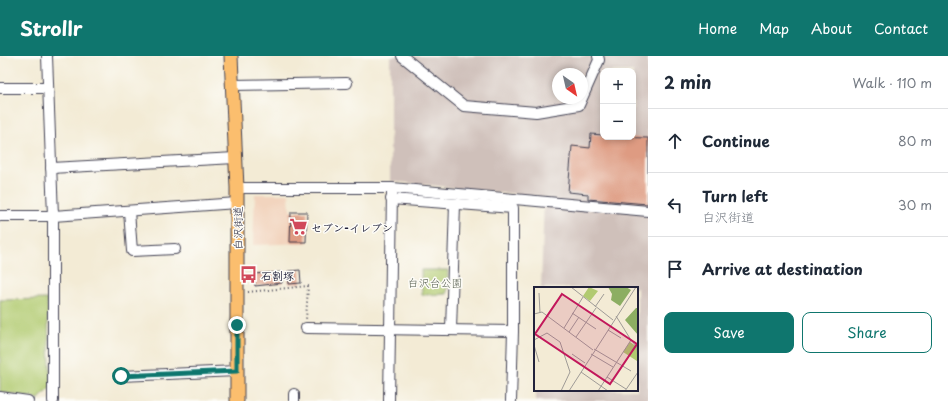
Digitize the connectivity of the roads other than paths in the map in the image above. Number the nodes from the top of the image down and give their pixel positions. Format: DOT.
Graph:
graph roads {
  1 [pos="47,56"];
  2 [pos="231,56"];
  3 [pos="402,56"];
  4 [pos="598,56"];
  5 [pos="347,83"];
  6 [pos="232,85"];
  7 [pos="0,88"];
  8 [pos="48,88"];
  9 [pos="236,158"];
  10 [pos="52,168"];
  11 [pos="237,188"];
  12 [pos="392,188"];
  13 [pos="392,199"];
  14 [pos="237,203"];
  15 [pos="455,204"];
  16 [pos="129,211"];
  17 [pos="648,211"];
  18 [pos="0,216"];
  19 [pos="53,216"];
  20 [pos="175,249"];
  21 [pos="306,328"];
  22 [pos="390,329"];
  23 [pos="451,330"];
  24 [pos="513,331"];
  25 [pos="237,371"];
  26 [pos="121,376"];
  27 [pos="4,398"];
  28 [pos="28,401"];
  29 [pos="54,401"];
  30 [pos="237,401"];
  31 [pos="389,401"];
  32 [pos="511,401"];
  1 -- 8 [label="street"];
  2 -- 6 [label="main road, 白沢街道"];
  3 -- 4 [label="street"];
  5 -- 6 [label="street"];
  6 -- 9 [label="main road, 白沢街道"];
  7 -- 8 [label="street"];
  8 -- 10 [label="street"];
  9 -- 10 [label="street"];
  9 -- 11 [label="main road, 白沢街道"];
  10 -- 19 [label="street"];
  11 -- 12 [label="street"];
  11 -- 14 [label="main road, 白沢街道"];
  12 -- 13 [label="street"];
  12 -- 17 [label="street"];
  13 -- 15 [label="street"];
  13 -- 22 [label="street"];
  14 -- 16 [label="street"];
  14 -- 25 [label="main road, 白沢街道"];
  15 -- 23 [label="street"];
  15 -- 24 [label="street"];
  16 -- 19 [label="street"];
  16 -- 20 [label="street"];
  18 -- 19 [label="street"];
  19 -- 29 [label="street"];
  21 -- 22 [label="street"];
  22 -- 23 [label="street"];
  22 -- 31 [label="street"];
  23 -- 24 [label="street"];
  24 -- 32 [label="street"];
  25 -- 26 [label="street"];
  25 -- 30 [label="main road, 白沢街道"];
  27 -- 28 [label="street"];
}
